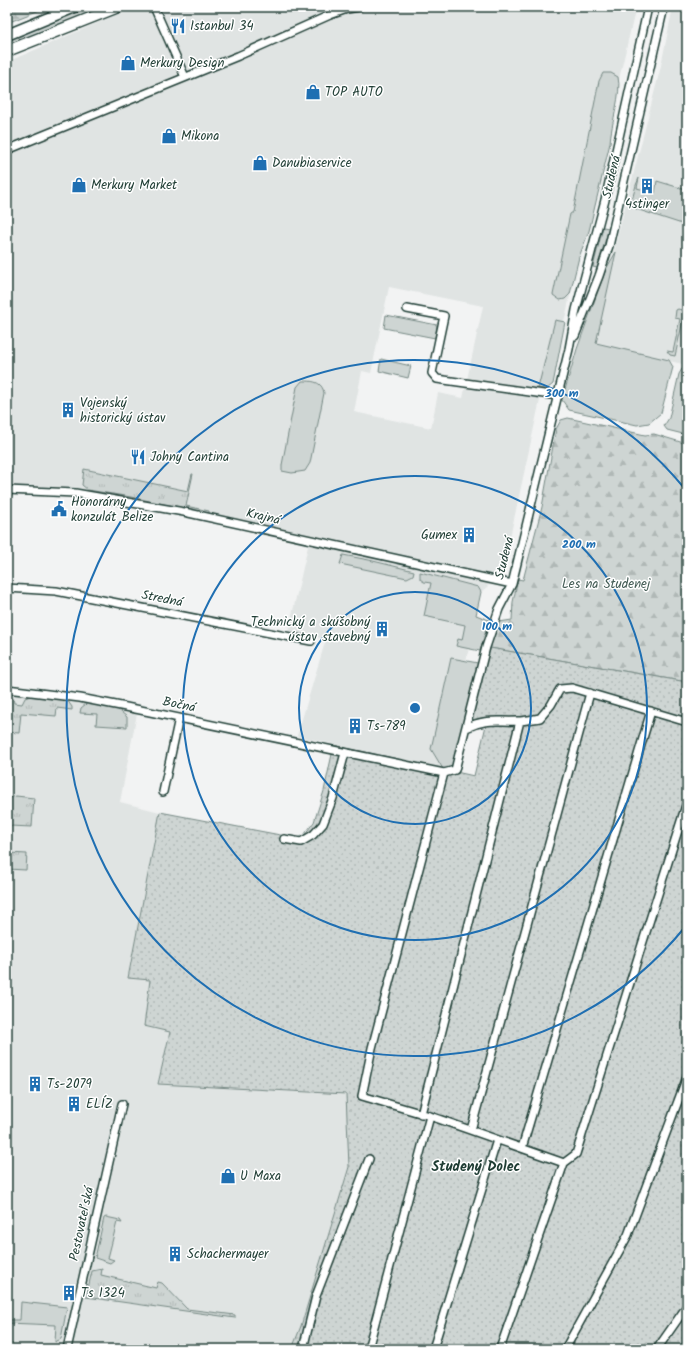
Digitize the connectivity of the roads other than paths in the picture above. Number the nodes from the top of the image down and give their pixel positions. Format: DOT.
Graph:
graph roads {
  1 [pos="75,7"];
  2 [pos="118,7"];
  3 [pos="154,7"];
  4 [pos="359,7"];
  5 [pos="648,7"];
  6 [pos="664,7"];
  7 [pos="7,35"];
  8 [pos="7,51"];
  9 [pos="185,77"];
  10 [pos="7,150"];
  11 [pos="407,308"];
  12 [pos="569,349"];
  13 [pos="558,396"];
  14 [pos="7,490"];
  15 [pos="512,584"];
  16 [pos="7,588"];
  17 [pos="311,641"];
  18 [pos="7,690"];
  19 [pos="590,693"];
  20 [pos="651,711"];
  21 [pos="179,718"];
  22 [pos="520,721"];
  23 [pos="687,722"];
  24 [pos="466,728"];
  25 [pos="345,753"];
  26 [pos="455,770"];
  27 [pos="444,773"];
  28 [pos="163,792"];
  29 [pos="687,802"];
  30 [pos="284,839"];
  31 [pos="687,1077"];
  32 [pos="122,1104"];
  33 [pos="421,1114"];
  34 [pos="430,1116"];
  35 [pos="471,1130"];
  36 [pos="497,1140"];
  37 [pos="522,1148"];
  38 [pos="369,1159"];
  39 [pos="564,1163"];
  40 [pos="687,1306"];
  41 [pos="67,1349"];
  42 [pos="303,1349"];
  43 [pos="368,1349"];
  44 [pos="433,1349"];
  45 [pos="500,1349"];
  46 [pos="565,1349"];
  47 [pos="657,1349"];
  1 -- 7 [label="main road"];
  2 -- 8 [label="main road"];
  3 -- 9 [label="street"];
  4 -- 9 [label="street"];
  5 -- 12 [label="street, Studená"];
  6 -- 12 [label="street, Studená"];
  9 -- 10 [label="street"];
  11 -- 13 [label="street"];
  12 -- 13 [label="street, Studená"];
  13 -- 15 [label="street, Studená"];
  14 -- 15 [label="street, Krajná"];
  15 -- 24 [label="street, Studená"];
  16 -- 17 [label="street, Stredná"];
  18 -- 21 [label="street, Bočná"];
  19 -- 20 [label="street"];
  19 -- 22 [label="street"];
  19 -- 35 [label="street"];
  20 -- 23 [label="street"];
  20 -- 37 [label="street"];
  21 -- 25 [label="street, Bočná"];
  21 -- 28 [label="street"];
  22 -- 24 [label="street"];
  22 -- 33 [label="street"];
  24 -- 26 [label="street, Studená"];
  25 -- 27 [label="street, Bočná"];
  25 -- 30 [label="street"];
  26 -- 27 [label="street, Bočná"];
  27 -- 33 [label="street"];
  29 -- 39 [label="street"];
  31 -- 46 [label="street"];
  32 -- 41 [label="street, Pestovateľská"];
  33 -- 34 [label="street"];
  34 -- 35 [label="street"];
  34 -- 43 [label="street"];
  35 -- 36 [label="street"];
  36 -- 37 [label="street"];
  36 -- 44 [label="street"];
  37 -- 39 [label="street"];
  38 -- 42 [label="street"];
  39 -- 45 [label="street"];
  40 -- 47 [label="street"];
}
